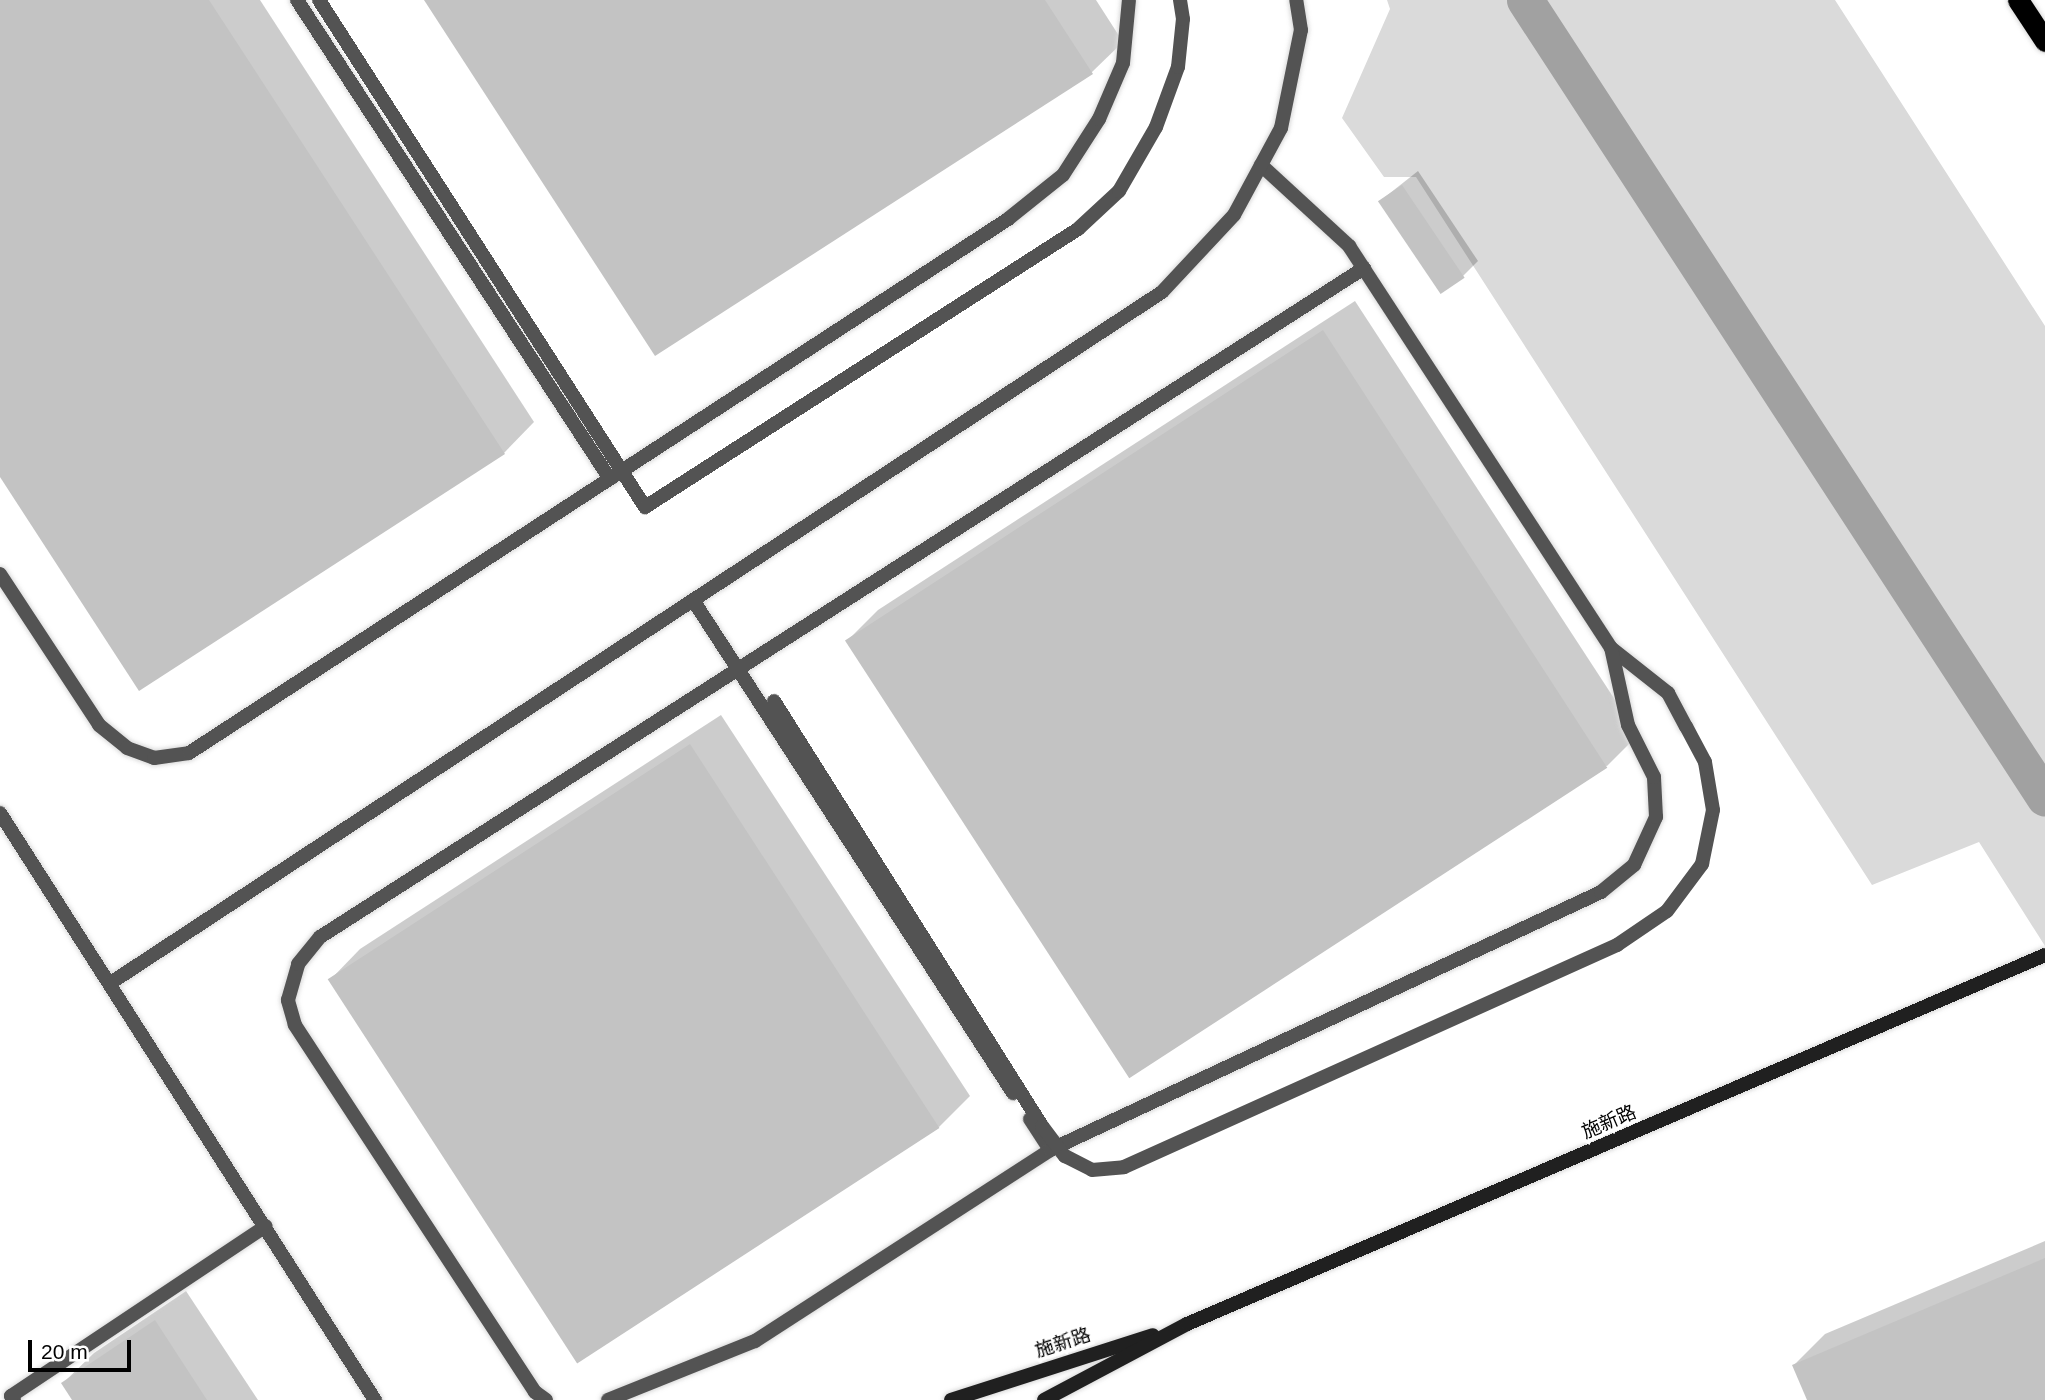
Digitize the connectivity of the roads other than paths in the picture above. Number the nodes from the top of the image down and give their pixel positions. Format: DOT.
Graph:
graph roads {
  1 [pos="297,0"];
  2 [pos="319,0"];
  3 [pos="1129,0"];
  4 [pos="1180,0"];
  5 [pos="1296,0"];
  6 [pos="2018,0"];
  7 [pos="2045,41"];
  8 [pos="1261,165"];
  9 [pos="1364,268"];
  10 [pos="610,479"];
  11 [pos="0,574"];
  12 [pos="693,600"];
  13 [pos="1611,648"];
  14 [pos="740,668"];
  15 [pos="774,701"];
  16 [pos="0,813"];
  17 [pos="2045,955"];
  18 [pos="112,982"];
  19 [pos="1050,1150"];
  20 [pos="266,1226"];
  21 [pos="1187,1324"];
  22 [pos="14,1400"];
  23 [pos="375,1400"];
  24 [pos="546,1400"];
  25 [pos="608,1400"];
  26 [pos="951,1400"];
  27 [pos="1044,1400"];
  1 -- 10 [label="street"];
  2 -- 4 [label="street, bridge"];
  3 -- 10 [label="street"];
  5 -- 8 [label="street"];
  6 -- 7 [label="highway"];
  8 -- 9 [label="street"];
  8 -- 12 [label="street"];
  9 -- 13 [label="street"];
  9 -- 14 [label="street"];
  10 -- 11 [label="street"];
  12 -- 14 [label="street"];
  12 -- 18 [label="street"];
  13 -- 15 [label="street, bridge"];
  13 -- 19 [label="street"];
  14 -- 19 [label="street"];
  14 -- 24 [label="street"];
  16 -- 18 [label="street"];
  17 -- 21 [label="street, 施新路"];
  18 -- 20 [label="street"];
  19 -- 25 [label="street"];
  20 -- 22 [label="street"];
  20 -- 23 [label="street"];
  21 -- 26 [label="street, 施新路"];
  21 -- 27 [label="street, 施新路"];
}
